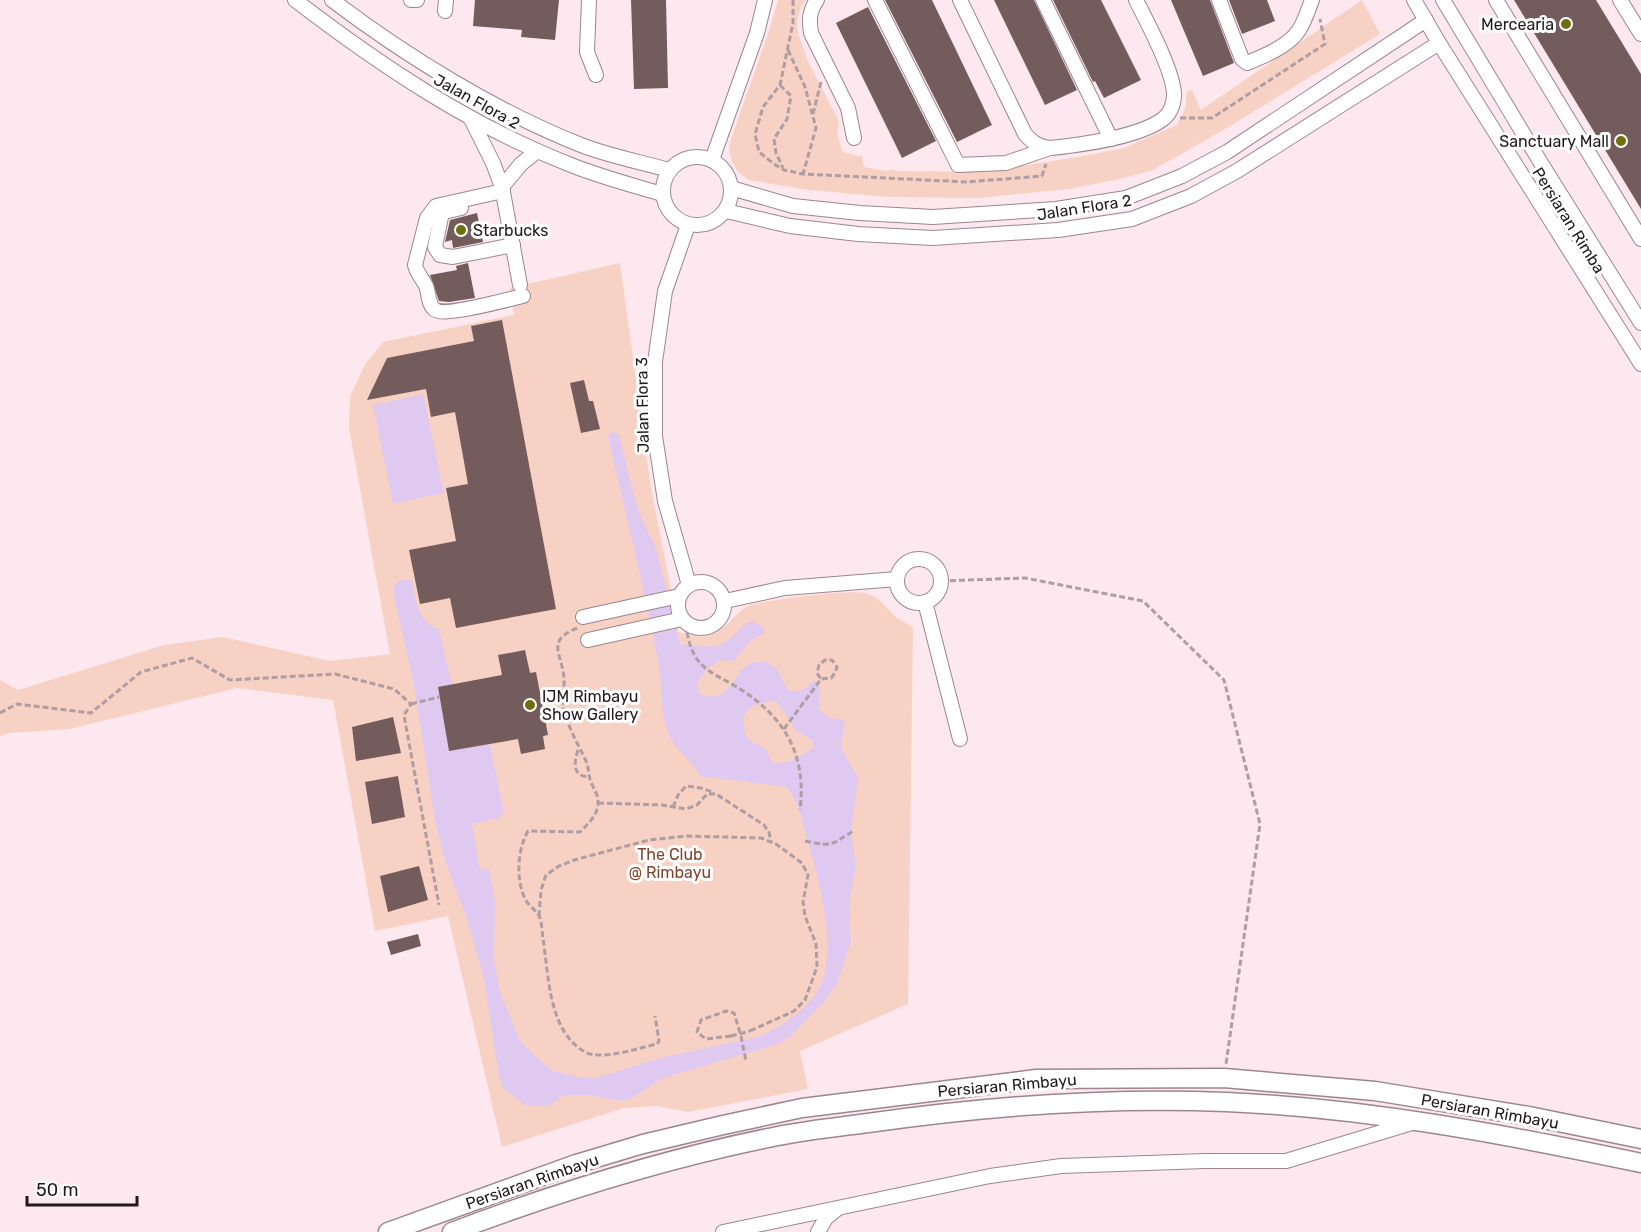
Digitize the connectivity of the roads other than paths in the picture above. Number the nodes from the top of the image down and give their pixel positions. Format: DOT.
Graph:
graph roads {
  1 [pos="295,0"];
  2 [pos="332,0"];
  3 [pos="411,0"];
  4 [pos="417,0"];
  5 [pos="589,0"];
  6 [pos="765,0"];
  7 [pos="817,0"];
  8 [pos="875,0"];
  9 [pos="960,0"];
  10 [pos="1043,0"];
  11 [pos="1136,0"];
  12 [pos="1219,0"];
  13 [pos="1312,0"];
  14 [pos="1414,0"];
  15 [pos="1443,0"];
  16 [pos="1496,0"];
  17 [pos="1620,0"];
  18 [pos="1426,20"];
  19 [pos="1641,34"];
  20 [pos="1439,44"];
  21 [pos="596,75"];
  22 [pos="471,119"];
  23 [pos="854,138"];
  24 [pos="1111,139"];
  25 [pos="1051,148"];
  26 [pos="537,151"];
  27 [pos="712,160"];
  28 [pos="669,170"];
  29 [pos="731,188"];
  30 [pos="503,193"];
  31 [pos="662,194"];
  32 [pos="726,211"];
  33 [pos="688,225"];
  34 [pos="1641,239"];
  35 [pos="513,245"];
  36 [pos="1641,323"];
  37 [pos="1641,364"];
  38 [pos="897,579"];
  39 [pos="689,585"];
  40 [pos="677,597"];
  41 [pos="724,601"];
  42 [pos="925,602"];
  43 [pos="681,619"];
  44 [pos="584,621"];
  45 [pos="588,640"];
  46 [pos="960,739"];
  47 [pos="1420,1121"];
  48 [pos="1641,1139"];
  49 [pos="1641,1163"];
  50 [pos="837,1209"];
  51 [pos="755,1229"];
  52 [pos="388,1232"];
  53 [pos="452,1232"];
  54 [pos="723,1232"];
  55 [pos="818,1232"];
  1 -- 22 [label="street, Jalan Flora 2"];
  2 -- 28 [label="street, Jalan Flora 2"];
  3 -- 4 [label="street"];
  5 -- 21 [label="street"];
  6 -- 27 [label="street"];
  7 -- 23 [label="street"];
  8 -- 25 [label="street"];
  9 -- 25 [label="street"];
  10 -- 24 [label="street"];
  11 -- 24 [label="street"];
  12 -- 13 [label="street"];
  14 -- 18 [label="street, Persiaran Rimba"];
  15 -- 36 [label="street, Persiaran Rimba"];
  16 -- 34 [label="street"];
  17 -- 19 [label="street"];
  18 -- 20 [label="street, Persiaran Rimba"];
  18 -- 29 [label="street, Jalan Flora 2"];
  20 -- 32 [label="street, Jalan Flora 2"];
  20 -- 37 [label="street, Persiaran Rimba"];
  22 -- 26 [label="street, Jalan Flora 2"];
  22 -- 30 [label="street"];
  24 -- 25 [label="street"];
  26 -- 30 [label="street"];
  26 -- 31 [label="street, Jalan Flora 2"];
  27 -- 28 [label="street"];
  27 -- 29 [label="street"];
  28 -- 31 [label="street"];
  29 -- 32 [label="street"];
  30 -- 35 [label="street"];
  30 -- 35 [label="street"];
  30 -- 35 [label="street"];
  31 -- 33 [label="street"];
  32 -- 33 [label="street"];
  33 -- 39 [label="street, Jalan Flora 3"];
  38 -- 41 [label="street"];
  38 -- 42 [label="street"];
  38 -- 42 [label="street"];
  39 -- 40 [label="street"];
  39 -- 41 [label="street"];
  40 -- 43 [label="street"];
  40 -- 44 [label="street"];
  41 -- 43 [label="street"];
  42 -- 46 [label="street"];
  43 -- 45 [label="street"];
  47 -- 49 [label="main road, Persiaran Rimbayu"];
  47 -- 50 [label="street"];
  47 -- 53 [label="main road, Persiaran Rimbayu"];
  48 -- 52 [label="main road, Persiaran Rimbayu"];
  50 -- 51 [label="street"];
  50 -- 55 [label="street"];
  51 -- 54 [label="street"];
}
